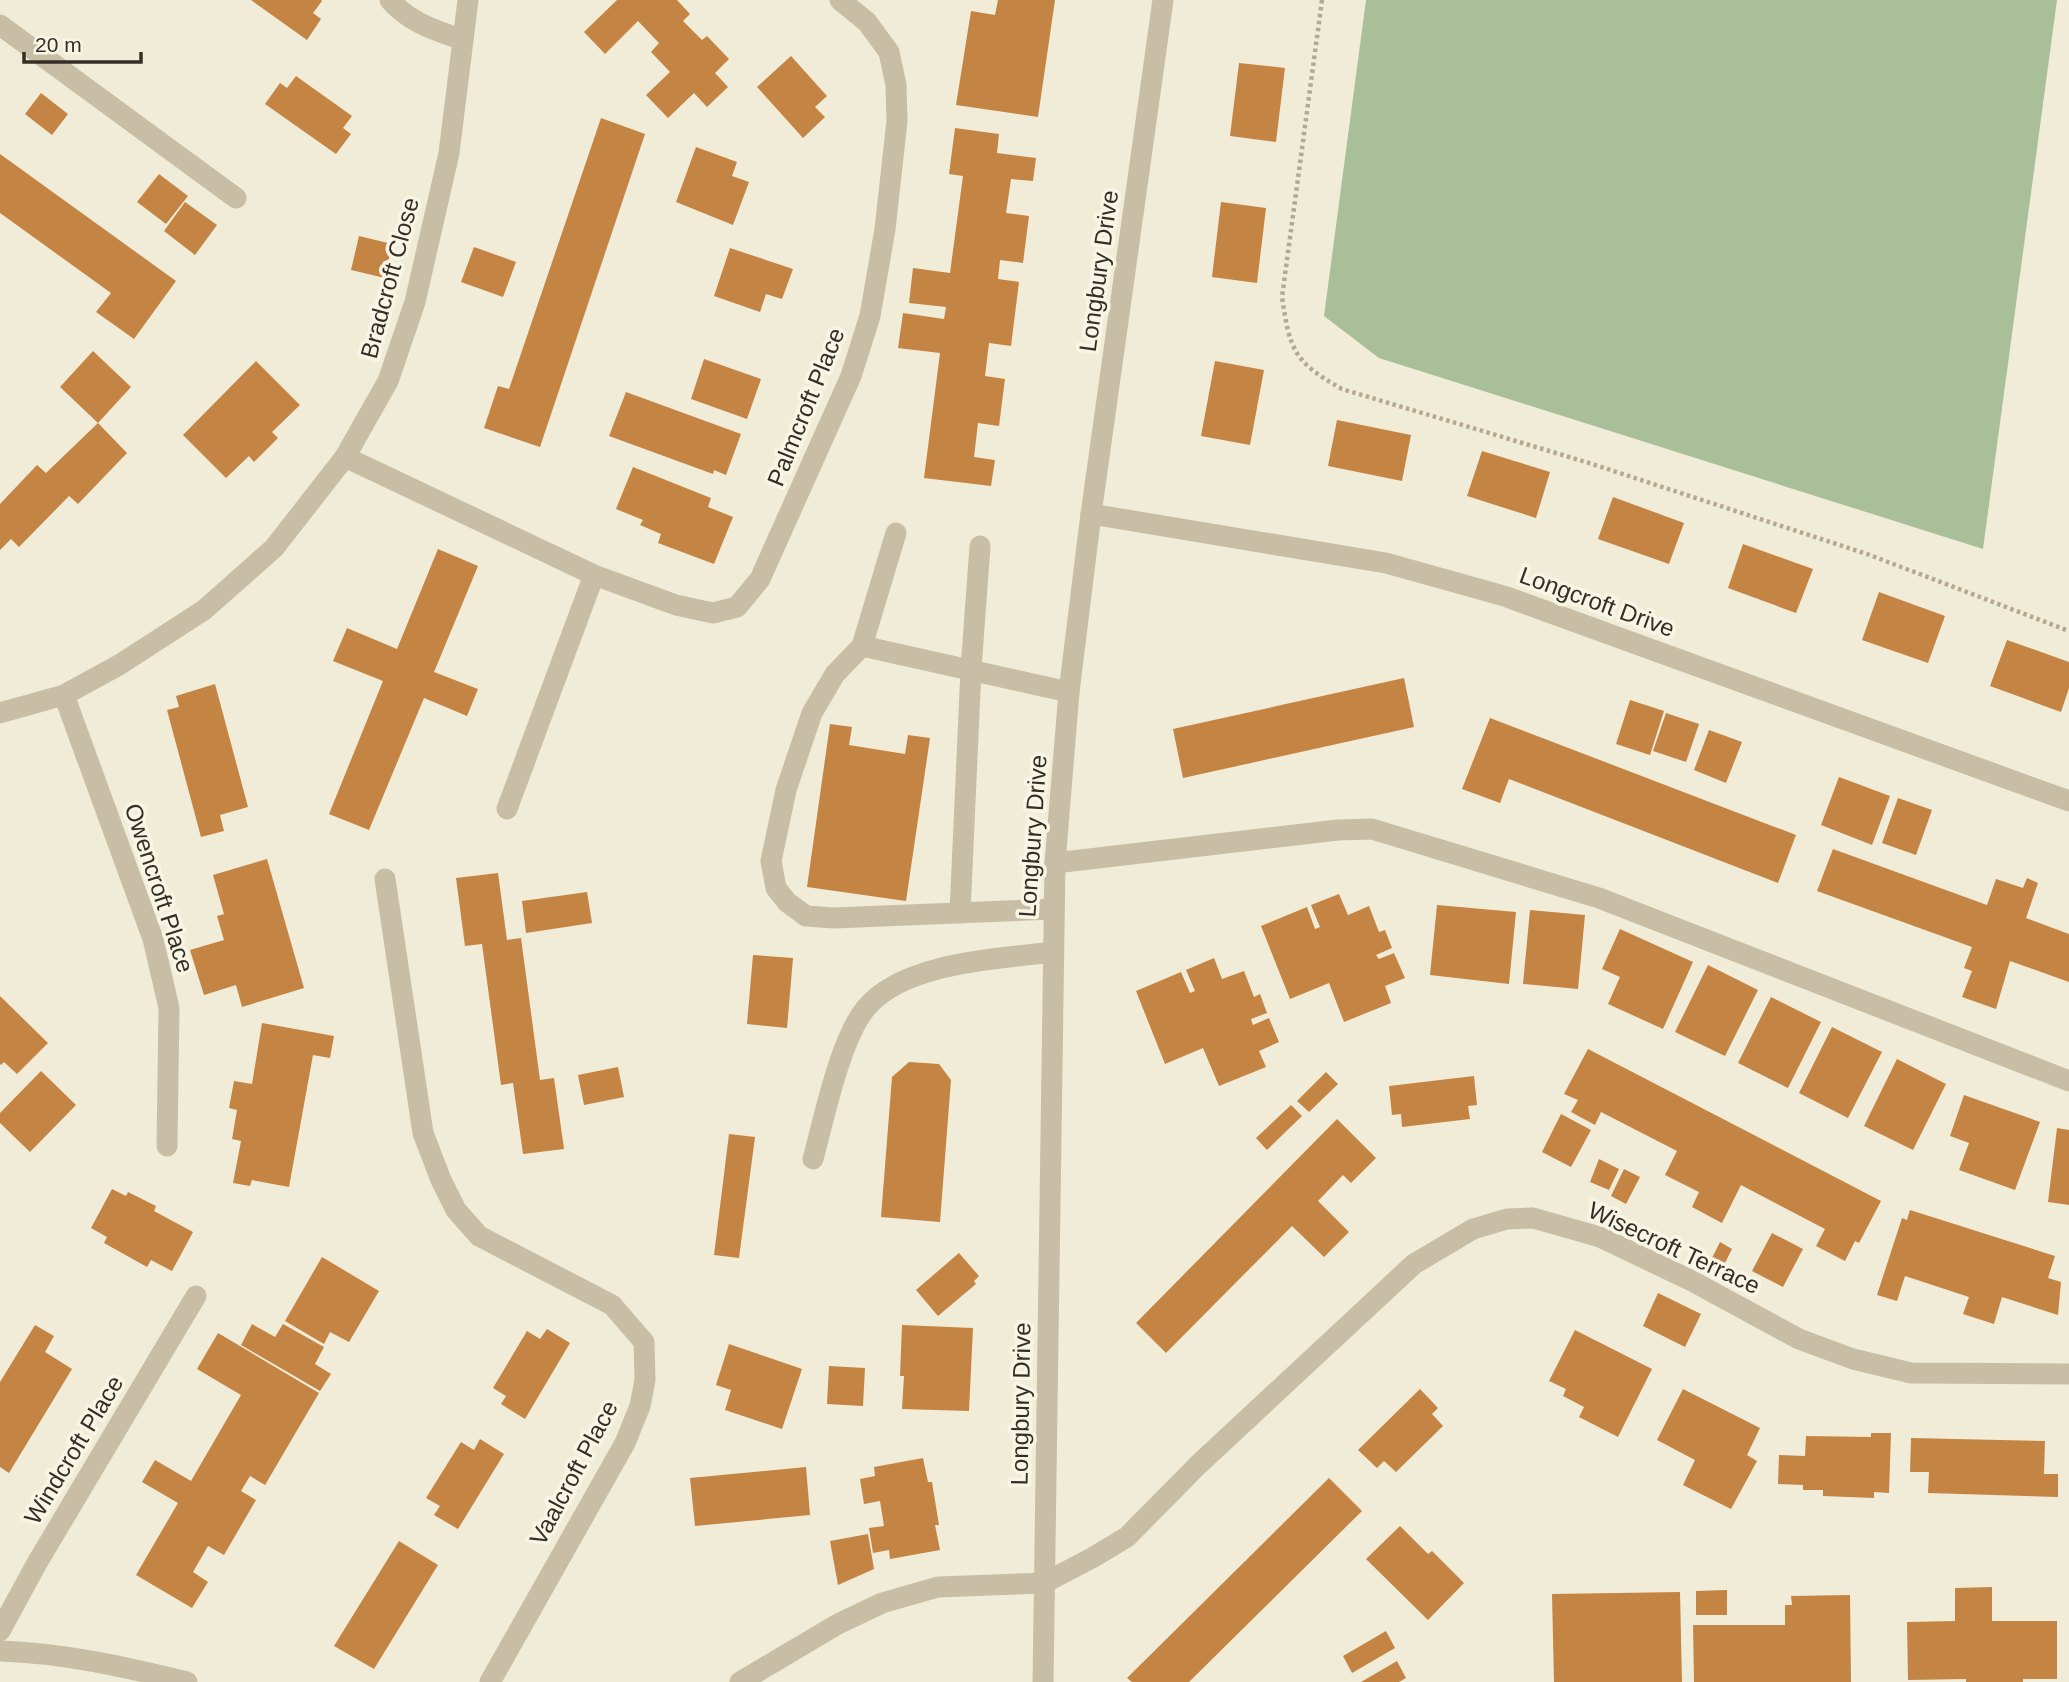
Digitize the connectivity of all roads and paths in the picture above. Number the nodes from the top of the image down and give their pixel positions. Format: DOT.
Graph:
graph roads {
  1 [pos="390,0"];
  2 [pos="468,0"];
  3 [pos="840,0"];
  4 [pos="1163,0"];
  5 [pos="1322,0"];
  6 [pos="0,25"];
  7 [pos="463,40"];
  8 [pos="236,198"];
  9 [pos="345,457"];
  10 [pos="1091,514"];
  11 [pos="897,533"];
  12 [pos="980,546"];
  13 [pos="594,575"];
  14 [pos="2069,631"];
  15 [pos="862,646"];
  16 [pos="971,669"];
  17 [pos="1069,692"];
  18 [pos="64,695"];
  19 [pos="0,713"];
  20 [pos="2069,801"];
  21 [pos="507,809"];
  22 [pos="1055,863"];
  23 [pos="385,879"];
  24 [pos="1054,909"];
  25 [pos="960,913"];
  26 [pos="1053,952"];
  27 [pos="2069,1082"];
  28 [pos="167,1146"];
  29 [pos="813,1159"];
  30 [pos="195,1296"];
  31 [pos="2069,1374"];
  32 [pos="1044,1583"];
  33 [pos="0,1631"];
  34 [pos="0,1651"];
  35 [pos="113,1673"];
  36 [pos="187,1682"];
  37 [pos="490,1682"];
  38 [pos="740,1682"];
  39 [pos="1043,1682"];
  1 -- 7 [label="street"];
  2 -- 7 [label="street, Bradcroft Close"];
  3 -- 13 [label="street, Palmcroft Place"];
  4 -- 10 [label="street, Longbury Drive"];
  5 -- 14 [label="path"];
  6 -- 8 [label="street"];
  7 -- 9 [label="street, Bradcroft Close"];
  9 -- 13 [label="street, Palmcroft Place"];
  9 -- 18 [label="street, Bradcroft Close"];
  10 -- 17 [label="street, Longbury Drive"];
  10 -- 20 [label="street, Longcroft Drive"];
  11 -- 15 [label="street"];
  12 -- 16 [label="street"];
  13 -- 21 [label="street"];
  15 -- 16 [label="street"];
  15 -- 25 [label="street"];
  16 -- 17 [label="street"];
  16 -- 25 [label="street"];
  17 -- 22 [label="street, Longbury Drive"];
  18 -- 19 [label="street, Bradcroft Close"];
  18 -- 28 [label="street, Owencroft Place"];
  22 -- 24 [label="street, Longbury Drive"];
  22 -- 27 [label="street"];
  23 -- 37 [label="street, Vaalcroft Place"];
  24 -- 25 [label="street"];
  24 -- 26 [label="street, Longbury Drive"];
  26 -- 29 [label="street"];
  26 -- 32 [label="street, Longbury Drive"];
  30 -- 33 [label="street, Windcroft Place"];
  31 -- 32 [label="street, Wisecroft Terrace"];
  32 -- 38 [label="street"];
  32 -- 39 [label="street, Longbury Drive"];
  34 -- 35 [label="street"];
  35 -- 36 [label="street"];
}
